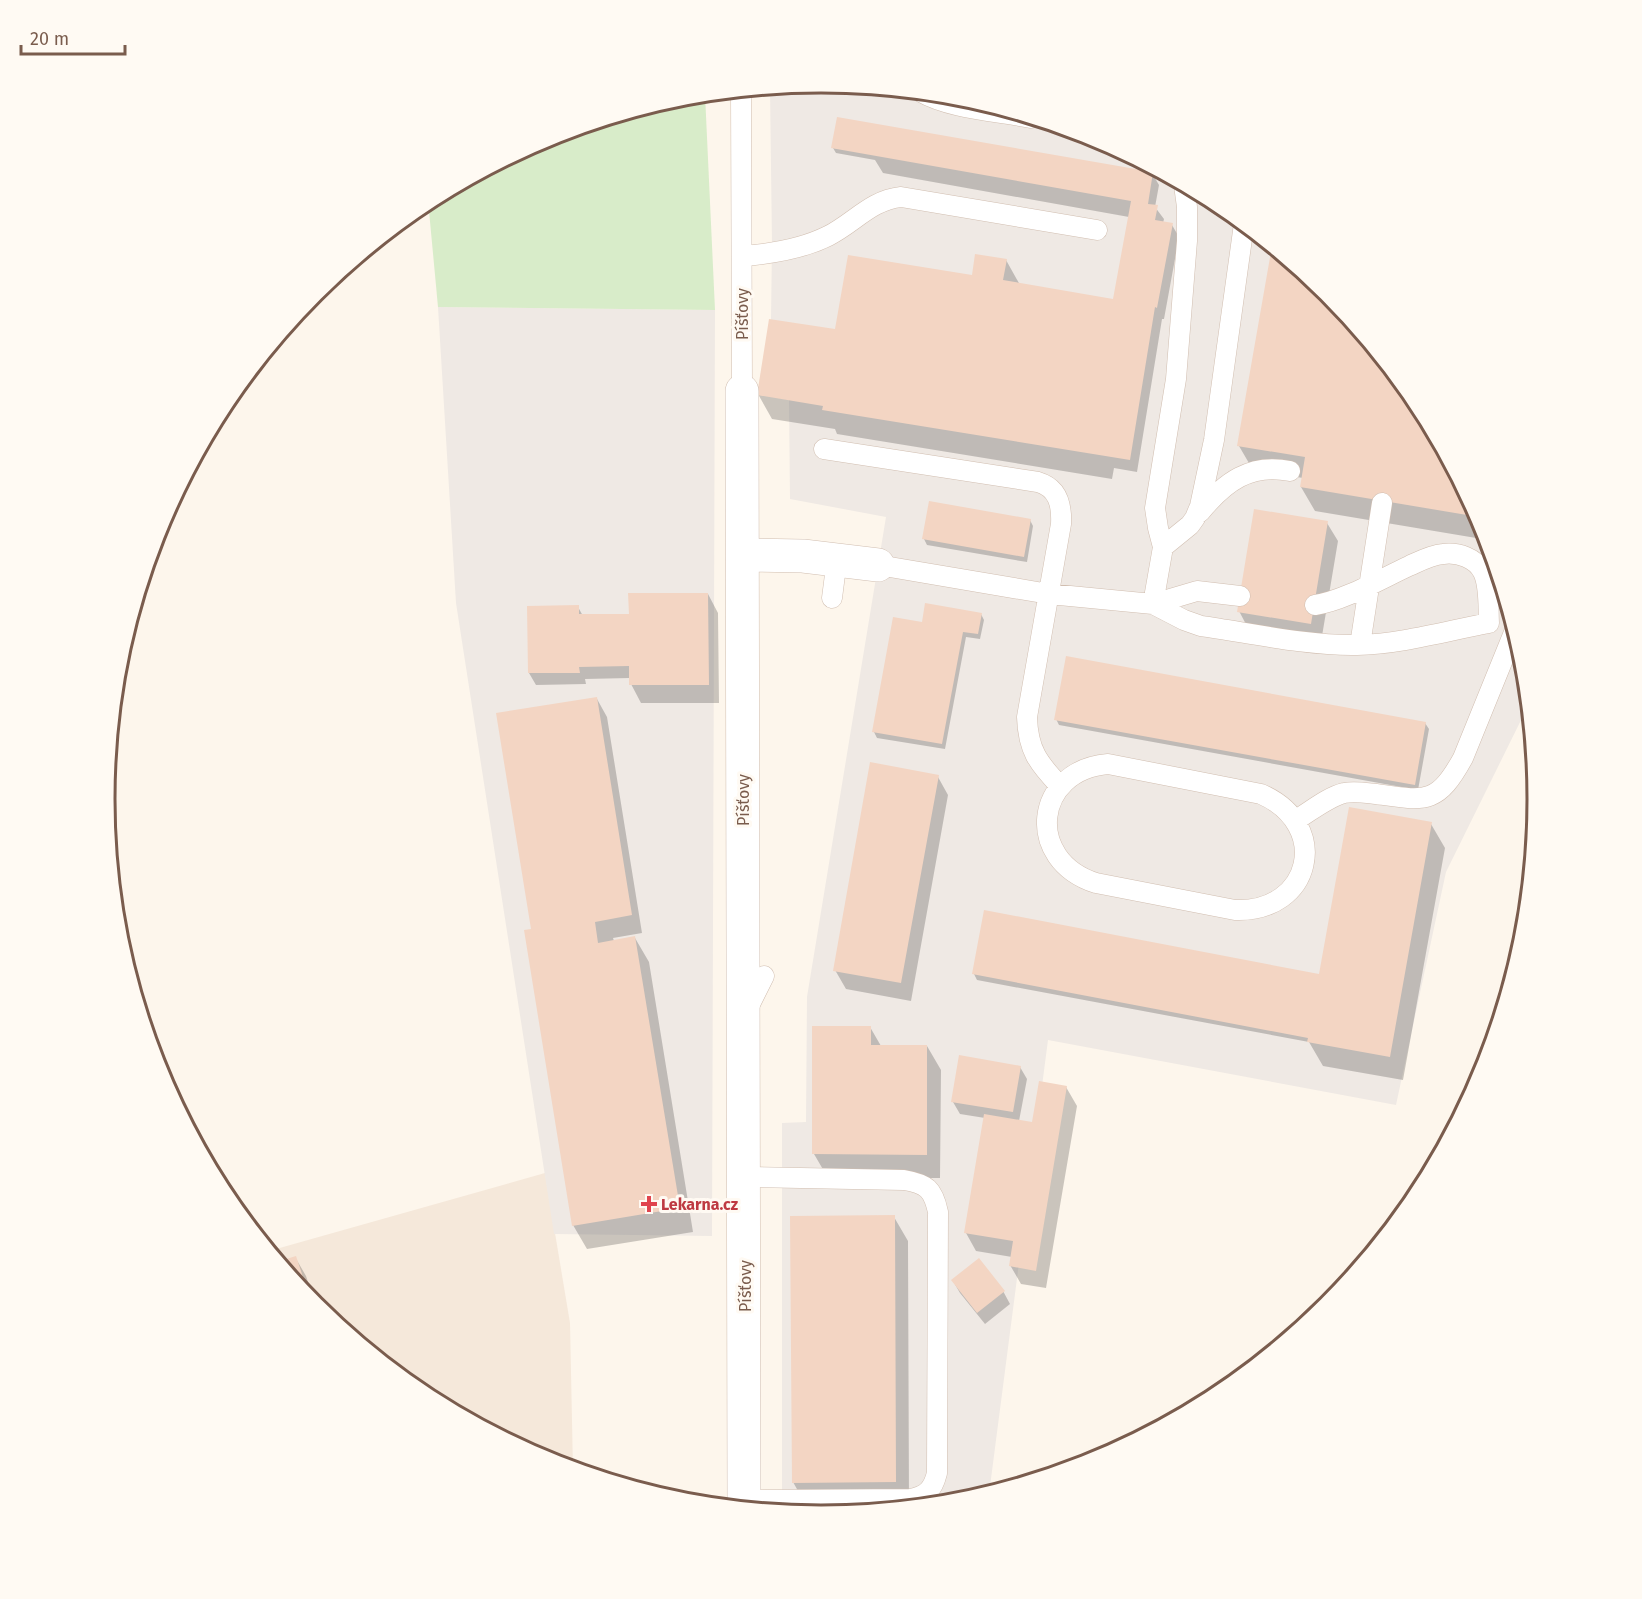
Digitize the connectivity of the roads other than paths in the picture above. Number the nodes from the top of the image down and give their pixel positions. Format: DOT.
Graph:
graph roads {
  1 [pos="741,98"];
  2 [pos="1185,194"];
  3 [pos="1097,230"];
  4 [pos="1243,233"];
  5 [pos="742,256"];
  6 [pos="742,392"];
  7 [pos="824,449"];
  8 [pos="1290,471"];
  9 [pos="1382,503"];
  10 [pos="1195,518"];
  11 [pos="1163,547"];
  12 [pos="742,555"];
  13 [pos="837,559"];
  14 [pos="878,565"];
  15 [pos="1489,568"];
  16 [pos="1490,572"];
  17 [pos="1370,584"];
  18 [pos="1049,594"];
  19 [pos="1240,596"];
  20 [pos="832,598"];
  21 [pos="1153,604"];
  22 [pos="1315,605"];
  23 [pos="1504,619"];
  24 [pos="1489,622"];
  25 [pos="1509,644"];
  26 [pos="1360,645"];
  27 [pos="1060,786"];
  28 [pos="1296,820"];
  29 [pos="764,976"];
  30 [pos="744,1018"];
  31 [pos="745,1177"];
  32 [pos="744,1501"];
  33 [pos="774,1504"];
  1 -- 5 [label="lane, Píšťovy"];
  2 -- 11 [label="lane"];
  3 -- 5 [label="lane"];
  4 -- 10 [label="lane"];
  5 -- 6 [label="lane, Píšťovy"];
  6 -- 12 [label="street, Píšťovy"];
  7 -- 18 [label="lane"];
  8 -- 10 [label="lane"];
  9 -- 17 [label="lane"];
  10 -- 11 [label="lane"];
  11 -- 21 [label="lane"];
  12 -- 13 [label="street"];
  12 -- 30 [label="street, Píšťovy"];
  13 -- 14 [label="street"];
  13 -- 20 [label="lane"];
  14 -- 18 [label="lane"];
  15 -- 17 [label="lane"];
  16 -- 24 [label="lane"];
  17 -- 22 [label="lane"];
  17 -- 26 [label="lane"];
  18 -- 21 [label="lane"];
  18 -- 27 [label="lane"];
  19 -- 21 [label="lane"];
  21 -- 26 [label="lane"];
  23 -- 24 [label="lane"];
  24 -- 26 [label="lane"];
  25 -- 28 [label="lane"];
  27 -- 28 [label="lane"];
  27 -- 28 [label="lane"];
  29 -- 30 [label="lane"];
  30 -- 31 [label="street, Píšťovy"];
  31 -- 32 [label="street, Píšťovy"];
  31 -- 33 [label="lane"];
}
